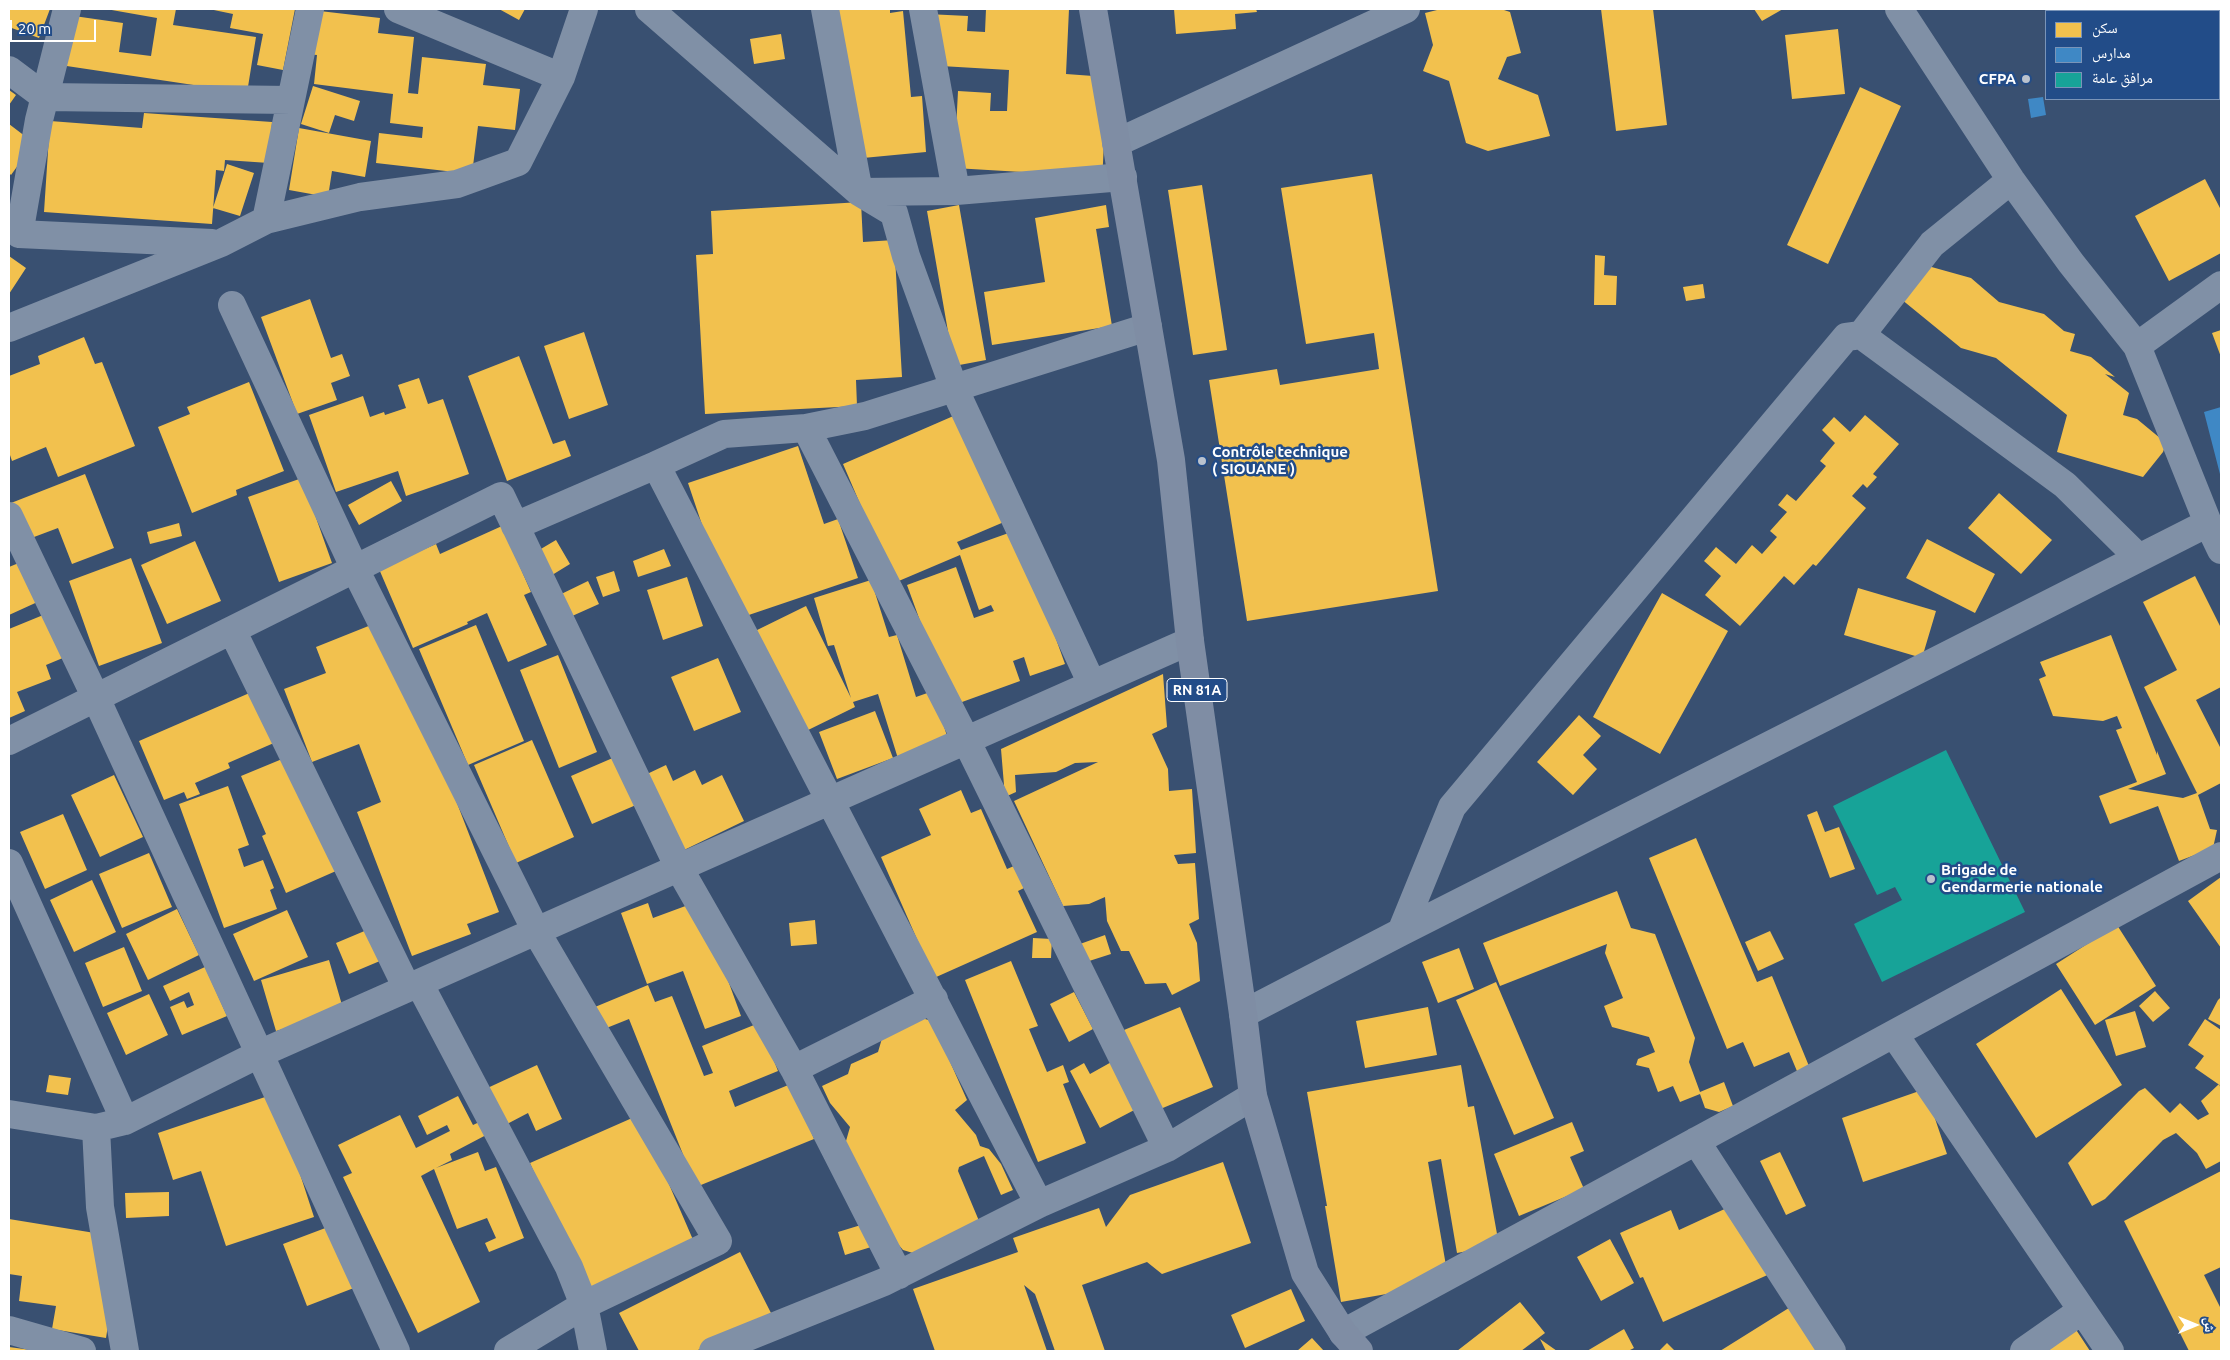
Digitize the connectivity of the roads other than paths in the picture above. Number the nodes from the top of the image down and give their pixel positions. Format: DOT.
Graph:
graph roads {
  1 [pos="67,9"];
  2 [pos="310,9"];
  3 [pos="398,9"];
  4 [pos="584,9"];
  5 [pos="825,9"];
  6 [pos="923,9"];
  7 [pos="1093,9"];
  8 [pos="1406,9"];
  9 [pos="1899,9"];
  10 [pos="651,10"];
  11 [pos="9,70"];
  12 [pos="561,77"];
  13 [pos="45,98"];
  14 [pos="291,100"];
  15 [pos="1116,143"];
  16 [pos="1123,177"];
  17 [pos="2011,180"];
  18 [pos="956,191"];
  19 [pos="859,192"];
  20 [pos="266,220"];
  21 [pos="220,243"];
  22 [pos="2221,285"];
  23 [pos="232,305"];
  24 [pos="9,328"];
  25 [pos="1148,328"];
  26 [pos="1861,335"];
  27 [pos="2137,346"];
  28 [pos="954,388"];
  29 [pos="806,428"];
  30 [pos="656,465"];
  31 [pos="9,516"];
  32 [pos="2208,523"];
  33 [pos="515,526"];
  34 [pos="2221,550"];
  35 [pos="2138,557"];
  36 [pos="354,569"];
  37 [pos="232,630"];
  38 [pos="1190,641"];
  39 [pos="1092,684"];
  40 [pos="96,698"];
  41 [pos="966,740"];
  42 [pos="9,741"];
  43 [pos="831,800"];
  44 [pos="2221,856"];
  45 [pos="9,863"];
  46 [pos="679,868"];
  47 [pos="536,931"];
  48 [pos="1401,932"];
  49 [pos="413,985"];
  50 [pos="934,999"];
  51 [pos="1243,1014"];
  52 [pos="1894,1034"];
  53 [pos="259,1054"];
  54 [pos="794,1069"];
  55 [pos="1253,1096"];
  56 [pos="9,1114"];
  57 [pos="124,1121"];
  58 [pos="96,1128"];
  59 [pos="1696,1141"];
  60 [pos="1167,1148"];
  61 [pos="1039,1204"];
  62 [pos="899,1275"];
  63 [pos="584,1305"];
  64 [pos="2081,1311"];
  65 [pos="9,1330"];
  66 [pos="1351,1342"];
  67 [pos="82,1351"];
  68 [pos="125,1351"];
  69 [pos="396,1351"];
  70 [pos="508,1351"];
  71 [pos="593,1351"];
  72 [pos="713,1351"];
  73 [pos="1832,1351"];
  74 [pos="2024,1351"];
  75 [pos="2110,1351"];
  1 -- 13 [label="street"];
  2 -- 14 [label="street"];
  3 -- 12 [label="street"];
  4 -- 12 [label="street"];
  5 -- 19 [label="street"];
  6 -- 18 [label="street"];
  7 -- 15 [label="main road, RN 81A"];
  8 -- 15 [label="street"];
  9 -- 17 [label="street"];
  10 -- 19 [label="street"];
  11 -- 13 [label="street"];
  12 -- 20 [label="street"];
  13 -- 14 [label="street"];
  13 -- 21 [label="street"];
  14 -- 20 [label="street"];
  15 -- 16 [label="main road, RN 81A"];
  16 -- 18 [label="street"];
  16 -- 25 [label="main road, RN 81A"];
  17 -- 26 [label="street"];
  17 -- 27 [label="street"];
  18 -- 19 [label="street"];
  19 -- 28 [label="street"];
  20 -- 21 [label="street"];
  21 -- 24 [label="street"];
  22 -- 27 [label="street"];
  23 -- 36 [label="street"];
  25 -- 28 [label="street"];
  25 -- 38 [label="main road, RN 81A"];
  26 -- 35 [label="street"];
  26 -- 48 [label="street"];
  27 -- 32 [label="street"];
  28 -- 29 [label="street"];
  28 -- 39 [label="street"];
  29 -- 30 [label="street"];
  29 -- 41 [label="street"];
  30 -- 33 [label="street"];
  30 -- 43 [label="street"];
  31 -- 40 [label="street"];
  32 -- 34 [label="street"];
  32 -- 35 [label="street"];
  33 -- 36 [label="street"];
  33 -- 46 [label="street"];
  35 -- 48 [label="street"];
  36 -- 37 [label="street"];
  36 -- 47 [label="street"];
  37 -- 40 [label="street"];
  37 -- 49 [label="street"];
  38 -- 39 [label="street"];
  38 -- 51 [label="main road, RN 81A"];
  39 -- 41 [label="street"];
  40 -- 42 [label="street"];
  40 -- 53 [label="street"];
  41 -- 43 [label="street"];
  41 -- 60 [label="street"];
  43 -- 46 [label="street"];
  43 -- 50 [label="street"];
  44 -- 52 [label="street"];
  45 -- 57 [label="street"];
  46 -- 47 [label="street"];
  46 -- 54 [label="street"];
  47 -- 49 [label="street"];
  47 -- 63 [label="street"];
  48 -- 51 [label="street"];
  49 -- 53 [label="street"];
  49 -- 63 [label="street"];
  50 -- 54 [label="street"];
  50 -- 61 [label="street"];
  51 -- 55 [label="main road, RN 81A"];
  52 -- 59 [label="street"];
  52 -- 64 [label="street"];
  53 -- 57 [label="street"];
  53 -- 69 [label="street"];
  54 -- 62 [label="street"];
  55 -- 60 [label="street"];
  55 -- 66 [label="main road, RN 81A"];
  56 -- 58 [label="street"];
  57 -- 58 [label="street"];
  58 -- 68 [label="street"];
  59 -- 66 [label="street"];
  59 -- 73 [label="street"];
  60 -- 61 [label="street"];
  61 -- 62 [label="street"];
  62 -- 72 [label="street"];
  63 -- 70 [label="street"];
  63 -- 71 [label="street"];
  64 -- 74 [label="street"];
  64 -- 75 [label="street"];
  65 -- 67 [label="street"];
}
